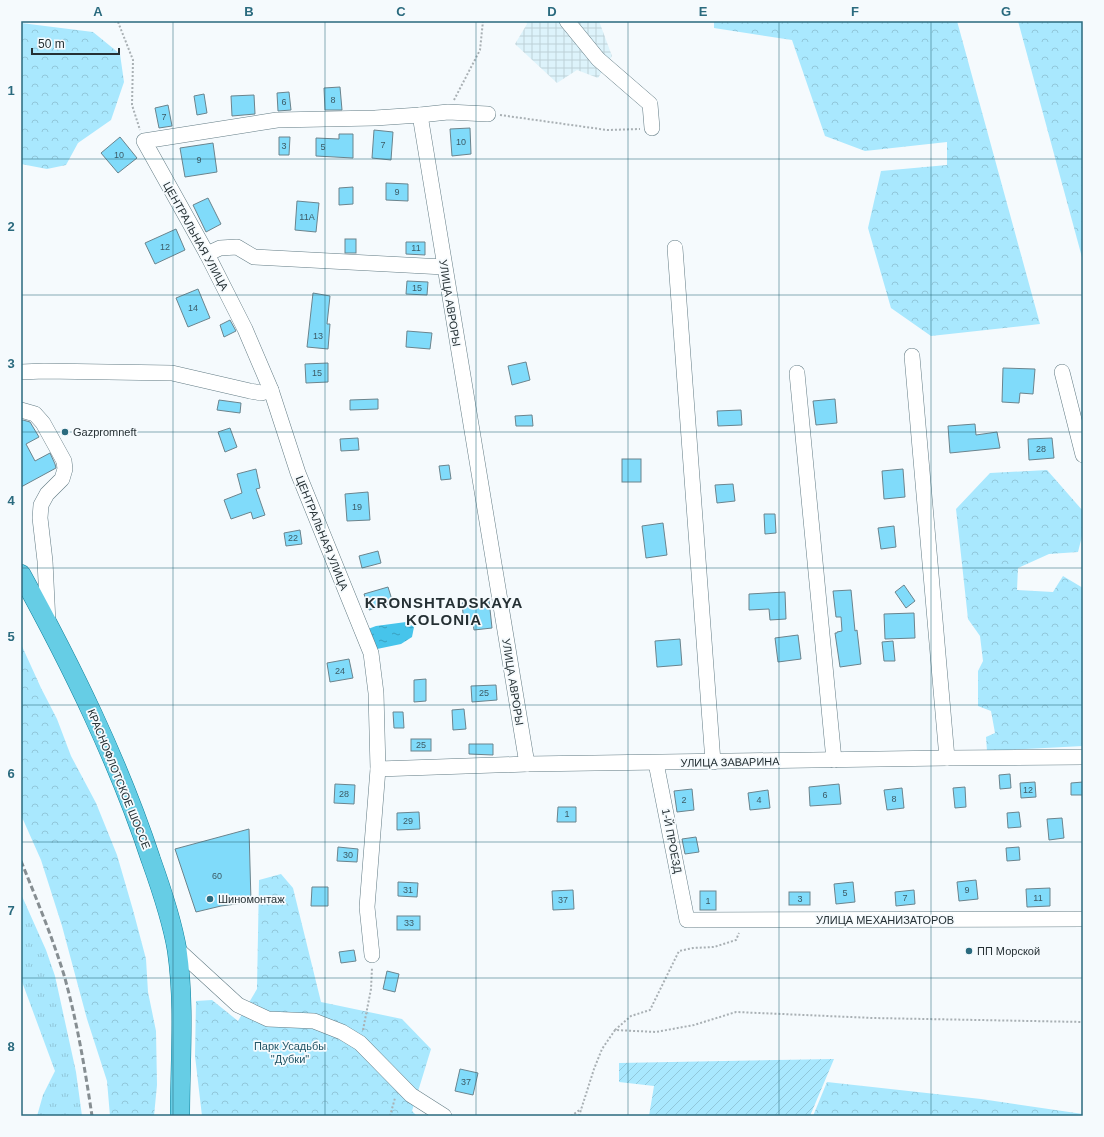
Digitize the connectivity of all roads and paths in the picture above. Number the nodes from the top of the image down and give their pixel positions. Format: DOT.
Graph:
graph roads {
  1 [pos="114,21"];
  2 [pos="483,21"];
  3 [pos="567,21"];
  4 [pos="448,112"];
  5 [pos="488,114"];
  6 [pos="420,115"];
  7 [pos="652,128"];
  8 [pos="144,140"];
  9 [pos="675,248"];
  10 [pos="207,254"];
  11 [pos="444,268"];
  12 [pos="912,356"];
  13 [pos="21,372"];
  14 [pos="1062,372"];
  15 [pos="797,373"];
  16 [pos="271,390"];
  17 [pos="21,410"];
  18 [pos="1083,455"];
  19 [pos="21,574"];
  20 [pos="48,624"];
  21 [pos="947,758"];
  22 [pos="1083,758"];
  23 [pos="834,760"];
  24 [pos="713,762"];
  25 [pos="656,763"];
  26 [pos="527,764"];
  27 [pos="378,769"];
  28 [pos="1083,919"];
  29 [pos="687,920"];
  30 [pos="742,920"];
  31 [pos="177,949"];
  32 [pos="372,955"];
  33 [pos="366,1013"];
  34 [pos="1083,1022"];
  35 [pos="615,1030"];
  36 [pos="400,1085"];
  37 [pos="582,1109"];
  38 [pos="180,1116"];
  39 [pos="390,1116"];
  40 [pos="444,1116"];
  41 [pos="571,1116"];
  42 [pos="579,1116"];
  1 -- 8 [label="path"];
  2 -- 4 [label="path"];
  3 -- 7 [label="street"];
  4 -- 5 [label="street"];
  4 -- 6 [label="street"];
  5 -- 7 [label="path"];
  6 -- 8 [label="street"];
  6 -- 11 [label="street, УЛИЦА АВРОРЫ"];
  8 -- 10 [label="street, ЦЕНТРАЛЬНАЯ УЛИЦА"];
  9 -- 24 [label="street"];
  10 -- 11 [label="street"];
  10 -- 16 [label="street, ЦЕНТРАЛЬНАЯ УЛИЦА"];
  11 -- 26 [label="street, УЛИЦА АВРОРЫ"];
  12 -- 21 [label="street"];
  13 -- 16 [label="street"];
  14 -- 18 [label="street"];
  15 -- 23 [label="street"];
  16 -- 27 [label="street, ЦЕНТРАЛЬНАЯ УЛИЦА"];
  17 -- 20 [label="street"];
  19 -- 20 [label="main road, КРАСНОФЛОТСКОЕ ШОССЕ"];
  20 -- 31 [label="main road, КРАСНОФЛОТСКОЕ ШОССЕ"];
  21 -- 22 [label="street, УЛИЦА ЗАВАРИНА"];
  21 -- 23 [label="street, УЛИЦА ЗАВАРИНА"];
  23 -- 24 [label="street, УЛИЦА ЗАВАРИНА"];
  24 -- 25 [label="street, УЛИЦА ЗАВАРИНА"];
  25 -- 26 [label="street, УЛИЦА ЗАВАРИНА"];
  25 -- 29 [label="street, 1-Й ПРОЕЗД"];
  26 -- 27 [label="street, УЛИЦА ЗАВАРИНА"];
  27 -- 32 [label="street, ЦЕНТРАЛЬНАЯ УЛИЦА"];
  28 -- 30 [label="street, УЛИЦА МЕХАНИЗАТОРОВ"];
  29 -- 30 [label="street, УЛИЦА МЕХАНИЗАТОРОВ"];
  30 -- 35 [label="path"];
  31 -- 36 [label="street"];
  31 -- 38 [label="main road, КРАСНОФЛОТСКОЕ ШОССЕ"];
  32 -- 33 [label="path"];
  34 -- 35 [label="path"];
  35 -- 37 [label="path"];
  36 -- 39 [label="path"];
  36 -- 40 [label="street"];
  37 -- 41 [label="path"];
  37 -- 42 [label="path"];
}
